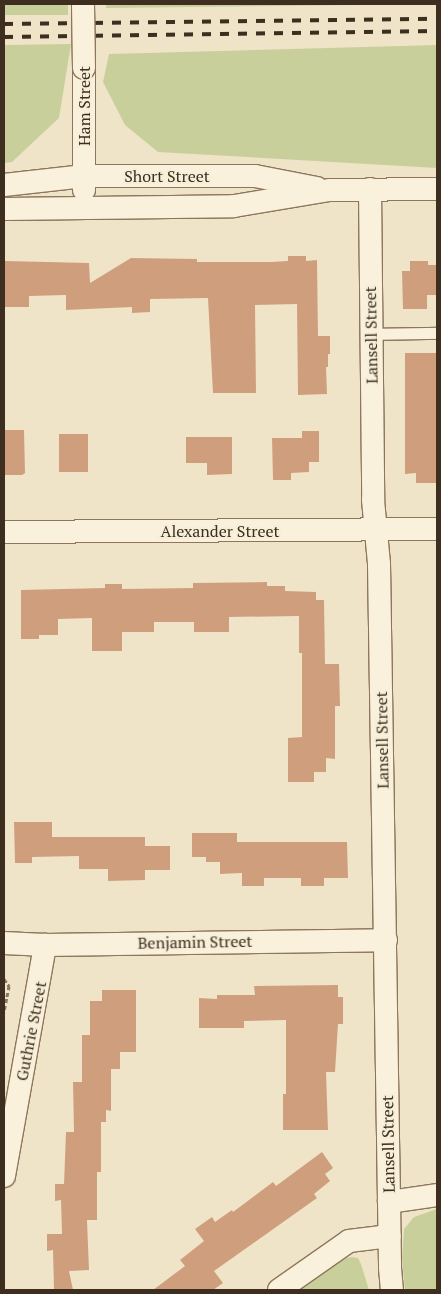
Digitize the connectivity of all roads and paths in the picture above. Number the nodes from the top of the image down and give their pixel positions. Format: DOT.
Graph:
graph roads {
  1 [pos="83,4"];
  2 [pos="84,176"];
  3 [pos="4,185"];
  4 [pos="370,189"];
  5 [pos="437,189"];
  6 [pos="330,190"];
  7 [pos="84,208"];
  8 [pos="4,209"];
  9 [pos="437,333"];
  10 [pos="370,334"];
  11 [pos="437,529"];
  12 [pos="376,530"];
  13 [pos="4,532"];
  14 [pos="386,940"];
  15 [pos="4,943"];
  16 [pos="45,945"];
  17 [pos="4,979"];
  18 [pos="4,1012"];
  19 [pos="4,1176"];
  20 [pos="437,1195"];
  21 [pos="389,1202"];
  22 [pos="390,1236"];
  23 [pos="278,1290"];
  24 [pos="392,1290"];
  1 -- 2 [label="street, Ham Street, bridge"];
  2 -- 3 [label="street, Short Street"];
  2 -- 6 [label="street, Short Street"];
  2 -- 7 [label="street, Ham Street"];
  4 -- 5 [label="street, Short Street"];
  4 -- 6 [label="street, Short Street"];
  4 -- 10 [label="street, Lansell Street"];
  6 -- 7 [label="street, Short Street"];
  7 -- 8 [label="street, Short Street"];
  9 -- 10 [label="lane"];
  10 -- 12 [label="street, Lansell Street"];
  11 -- 12 [label="street, Alexander Street"];
  12 -- 13 [label="street, Alexander Street"];
  12 -- 14 [label="street, Lansell Street"];
  14 -- 16 [label="street, Benjamin Street"];
  14 -- 21 [label="street, Lansell Street"];
  15 -- 16 [label="street, Benjamin Street"];
  16 -- 19 [label="street, Guthrie Street"];
  17 -- 18 [label="path"];
  20 -- 21 [label="street"];
  21 -- 22 [label="street, Lansell Street"];
  22 -- 23 [label="street"];
  22 -- 24 [label="street, Lansell Street"];
}
